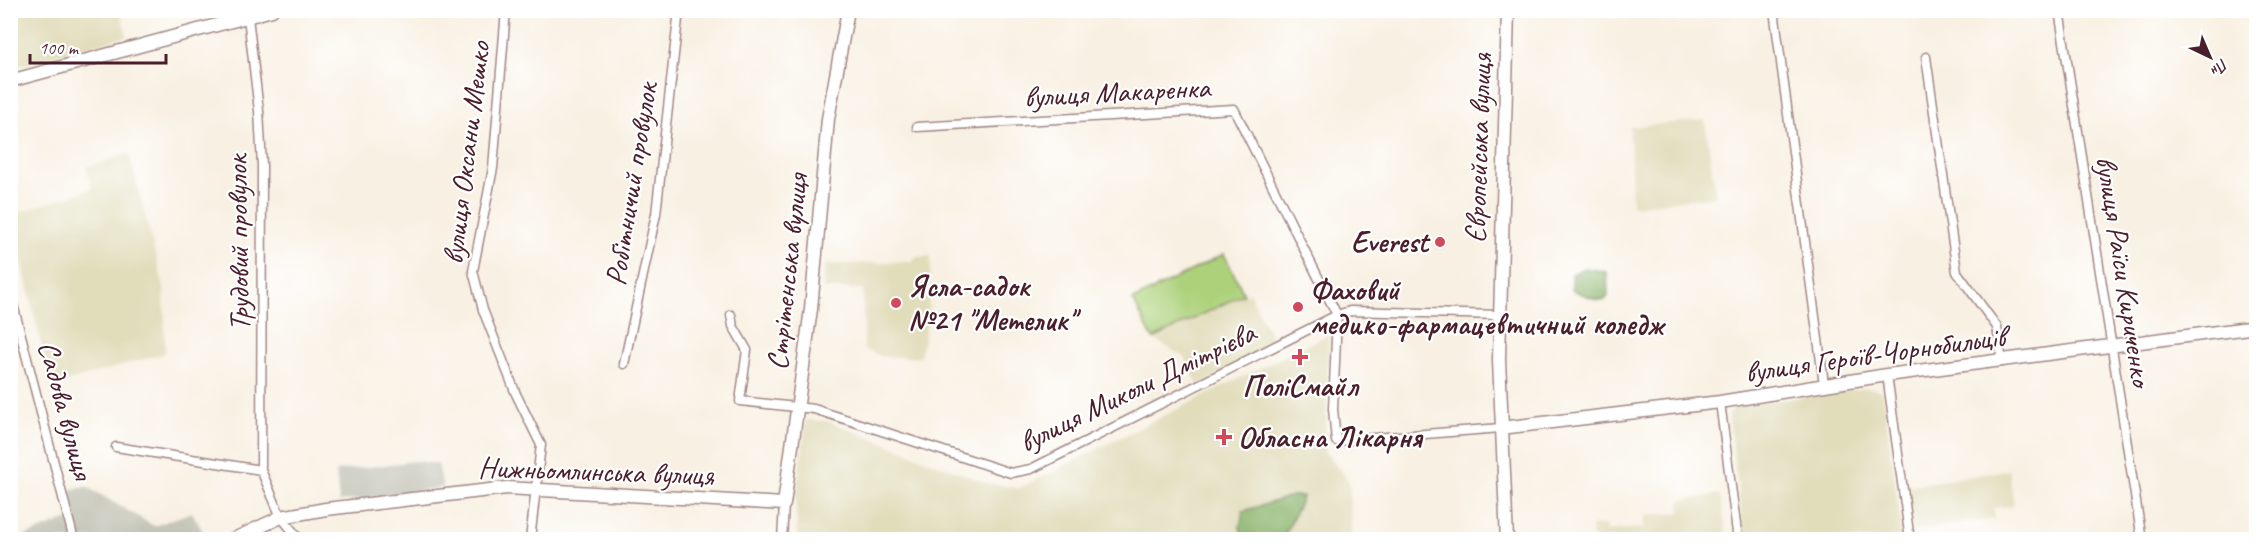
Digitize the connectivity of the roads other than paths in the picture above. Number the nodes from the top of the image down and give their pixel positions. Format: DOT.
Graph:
graph roads {
  1 [pos="272,10"];
  2 [pos="506,10"];
  3 [pos="680,10"];
  4 [pos="848,10"];
  5 [pos="1508,10"];
  6 [pos="1774,10"];
  7 [pos="2059,10"];
  8 [pos="248,17"];
  9 [pos="1926,57"];
  10 [pos="10,81"];
  11 [pos="917,127"];
  12 [pos="10,293"];
  13 [pos="731,315"];
  14 [pos="1337,315"];
  15 [pos="1500,315"];
  16 [pos="2256,327"];
  17 [pos="2112,347"];
  18 [pos="2001,362"];
  19 [pos="624,364"];
  20 [pos="1887,375"];
  21 [pos="1824,384"];
  22 [pos="1720,402"];
  23 [pos="798,407"];
  24 [pos="1501,428"];
  25 [pos="116,447"];
  26 [pos="261,470"];
  27 [pos="536,491"];
  28 [pos="784,504"];
  29 [pos="281,517"];
  30 [pos="74,540"];
  31 [pos="232,540"];
  32 [pos="300,540"];
  33 [pos="530,540"];
  34 [pos="782,540"];
  35 [pos="1507,540"];
  36 [pos="1738,540"];
  37 [pos="1910,540"];
  38 [pos="2142,540"];
  1 -- 8 [label="main road"];
  2 -- 27 [label="street, вулиця Оксани Мешко"];
  3 -- 19 [label="street, Робітничий провулок"];
  4 -- 23 [label="main road, Стрітенська вулиця"];
  5 -- 15 [label="main road, Європейська вулиця"];
  6 -- 21 [label="street"];
  7 -- 17 [label="street, вулиця Раїси Кириченко"];
  8 -- 10 [label="main road"];
  8 -- 26 [label="street, Трудовий провулок"];
  9 -- 18 [label="street"];
  11 -- 14 [label="street, вулиця Макаренка"];
  12 -- 30 [label="street, Садова вулиця"];
  13 -- 23 [label="street, вулиця Миколи Дмітрієва"];
  14 -- 15 [label="street, вулиця Миколи Дмітрієва"];
  14 -- 23 [label="street, вулиця Миколи Дмітрієва"];
  14 -- 24 [label="street"];
  15 -- 24 [label="main road, Європейська вулиця"];
  16 -- 17 [label="main road, вулиця Героїв-Чорнобильців"];
  17 -- 18 [label="main road, вулиця Героїв-Чорнобильців"];
  17 -- 38 [label="street, вулиця Раїси Кириченко"];
  18 -- 20 [label="main road, вулиця Героїв-Чорнобильців"];
  20 -- 21 [label="main road, вулиця Героїв-Чорнобильців"];
  20 -- 37 [label="street"];
  21 -- 22 [label="main road, вулиця Героїв-Чорнобильців"];
  22 -- 24 [label="main road, вулиця Героїв-Чорнобильців"];
  22 -- 36 [label="street"];
  23 -- 28 [label="main road, Стрітенська вулиця"];
  24 -- 35 [label="main road, Європейська вулиця"];
  25 -- 26 [label="street"];
  26 -- 29 [label="street"];
  27 -- 28 [label="main road, Нижньомлинська вулиця"];
  27 -- 29 [label="main road, Нижньомлинська вулиця"];
  27 -- 33 [label="street, вулиця Оксани Мешко"];
  28 -- 34 [label="street, Стрітенська вулиця"];
  29 -- 31 [label="main road, Нижньомлинська вулиця"];
  29 -- 32 [label="street"];
}
